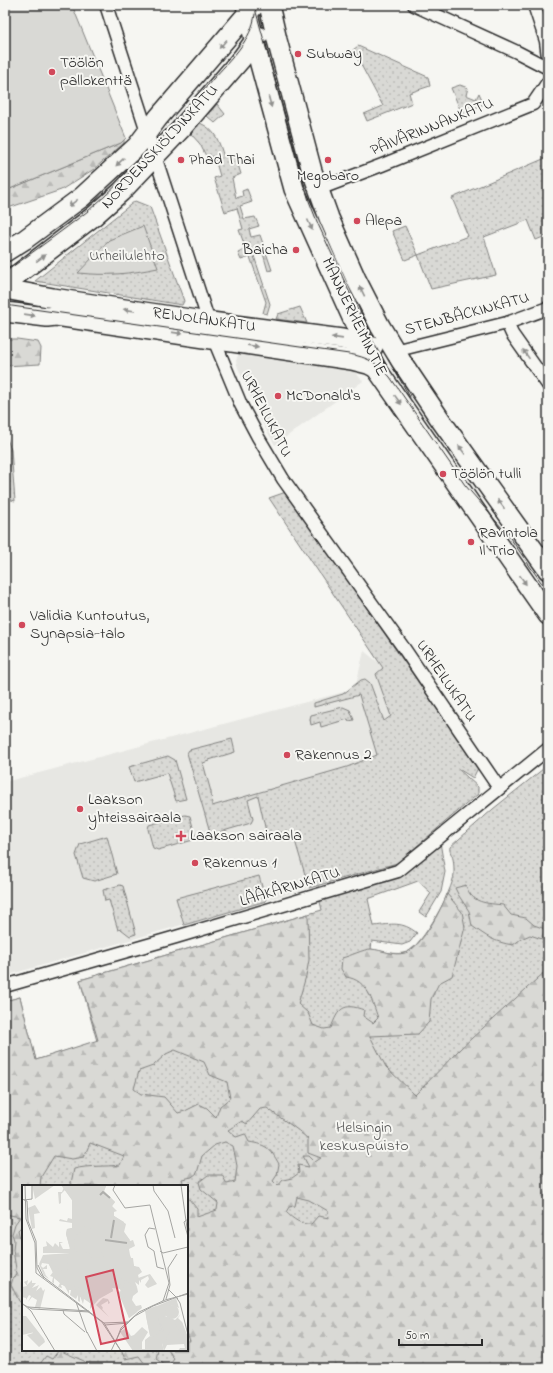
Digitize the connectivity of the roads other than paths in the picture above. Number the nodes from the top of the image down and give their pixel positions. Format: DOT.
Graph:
graph roads {
  1 [pos="106,5"];
  2 [pos="414,5"];
  3 [pos="534,5"];
  4 [pos="260,7"];
  5 [pos="255,42"];
  6 [pos="548,57"];
  7 [pos="548,68"];
  8 [pos="548,82"];
  9 [pos="147,133"];
  10 [pos="155,157"];
  11 [pos="318,189"];
  12 [pos="5,252"];
  13 [pos="5,284"];
  14 [pos="5,289"];
  15 [pos="548,308"];
  16 [pos="5,312"];
  17 [pos="209,322"];
  18 [pos="507,323"];
  19 [pos="215,341"];
  20 [pos="364,344"];
  21 [pos="397,356"];
  22 [pos="376,368"];
  23 [pos="548,385"];
  24 [pos="548,570"];
  25 [pos="548,615"];
  26 [pos="548,749"];
  27 [pos="503,785"];
  28 [pos="5,986"];
  1 -- 9 [label="street, URHEILUKATU"];
  2 -- 7 [label="street"];
  3 -- 6 [label="street"];
  4 -- 5 [label="main road, NORDENSKIÖLDINKATU"];
  4 -- 9 [label="main road, NORDENSKIÖLDINKATU, one-way"];
  4 -- 11 [label="main road, MANNERHEIMINTIE"];
  5 -- 10 [label="main road, NORDENSKIÖLDINKATU"];
  5 -- 20 [label="main road, MANNERHEIMINTIE, one-way"];
  8 -- 11 [label="street, PÄIVÄRINNANKATU"];
  9 -- 10 [label="street, URHEILUKATU"];
  9 -- 12 [label="main road, NORDENSKIÖLDINKATU, one-way"];
  13 -- 10 [label="main road, NORDENSKIÖLDINKATU, one-way"];
  10 -- 17 [label="street, URHEILUKATU"];
  21 -- 11 [label="main road, MANNERHEIMINTIE, one-way"];
  17 -- 14 [label="main road, REIJOLANKATU, one-way"];
  15 -- 18 [label="street, STENBÄCKINKATU"];
  16 -- 19 [label="main road, REIJOLANKATU, one-way"];
  17 -- 19 [label="street, URHEILUKATU"];
  20 -- 17 [label="main road, REIJOLANKATU, one-way"];
  18 -- 21 [label="street, STENBÄCKINKATU"];
  23 -- 18 [label="street, one-way"];
  19 -- 22 [label="main road, REIJOLANKATU, one-way"];
  19 -- 27 [label="street, URHEILUKATU"];
  20 -- 21 [label="main road, REIJOLANKATU"];
  20 -- 22 [label="main road, MANNERHEIMINTIE"];
  24 -- 21 [label="main road, MANNERHEIMINTIE, one-way"];
  22 -- 25 [label="main road, MANNERHEIMINTIE, one-way"];
  26 -- 27 [label="street, LÄÄKÄRINKATU"];
  27 -- 28 [label="street, LÄÄKÄRINKATU"];
}
